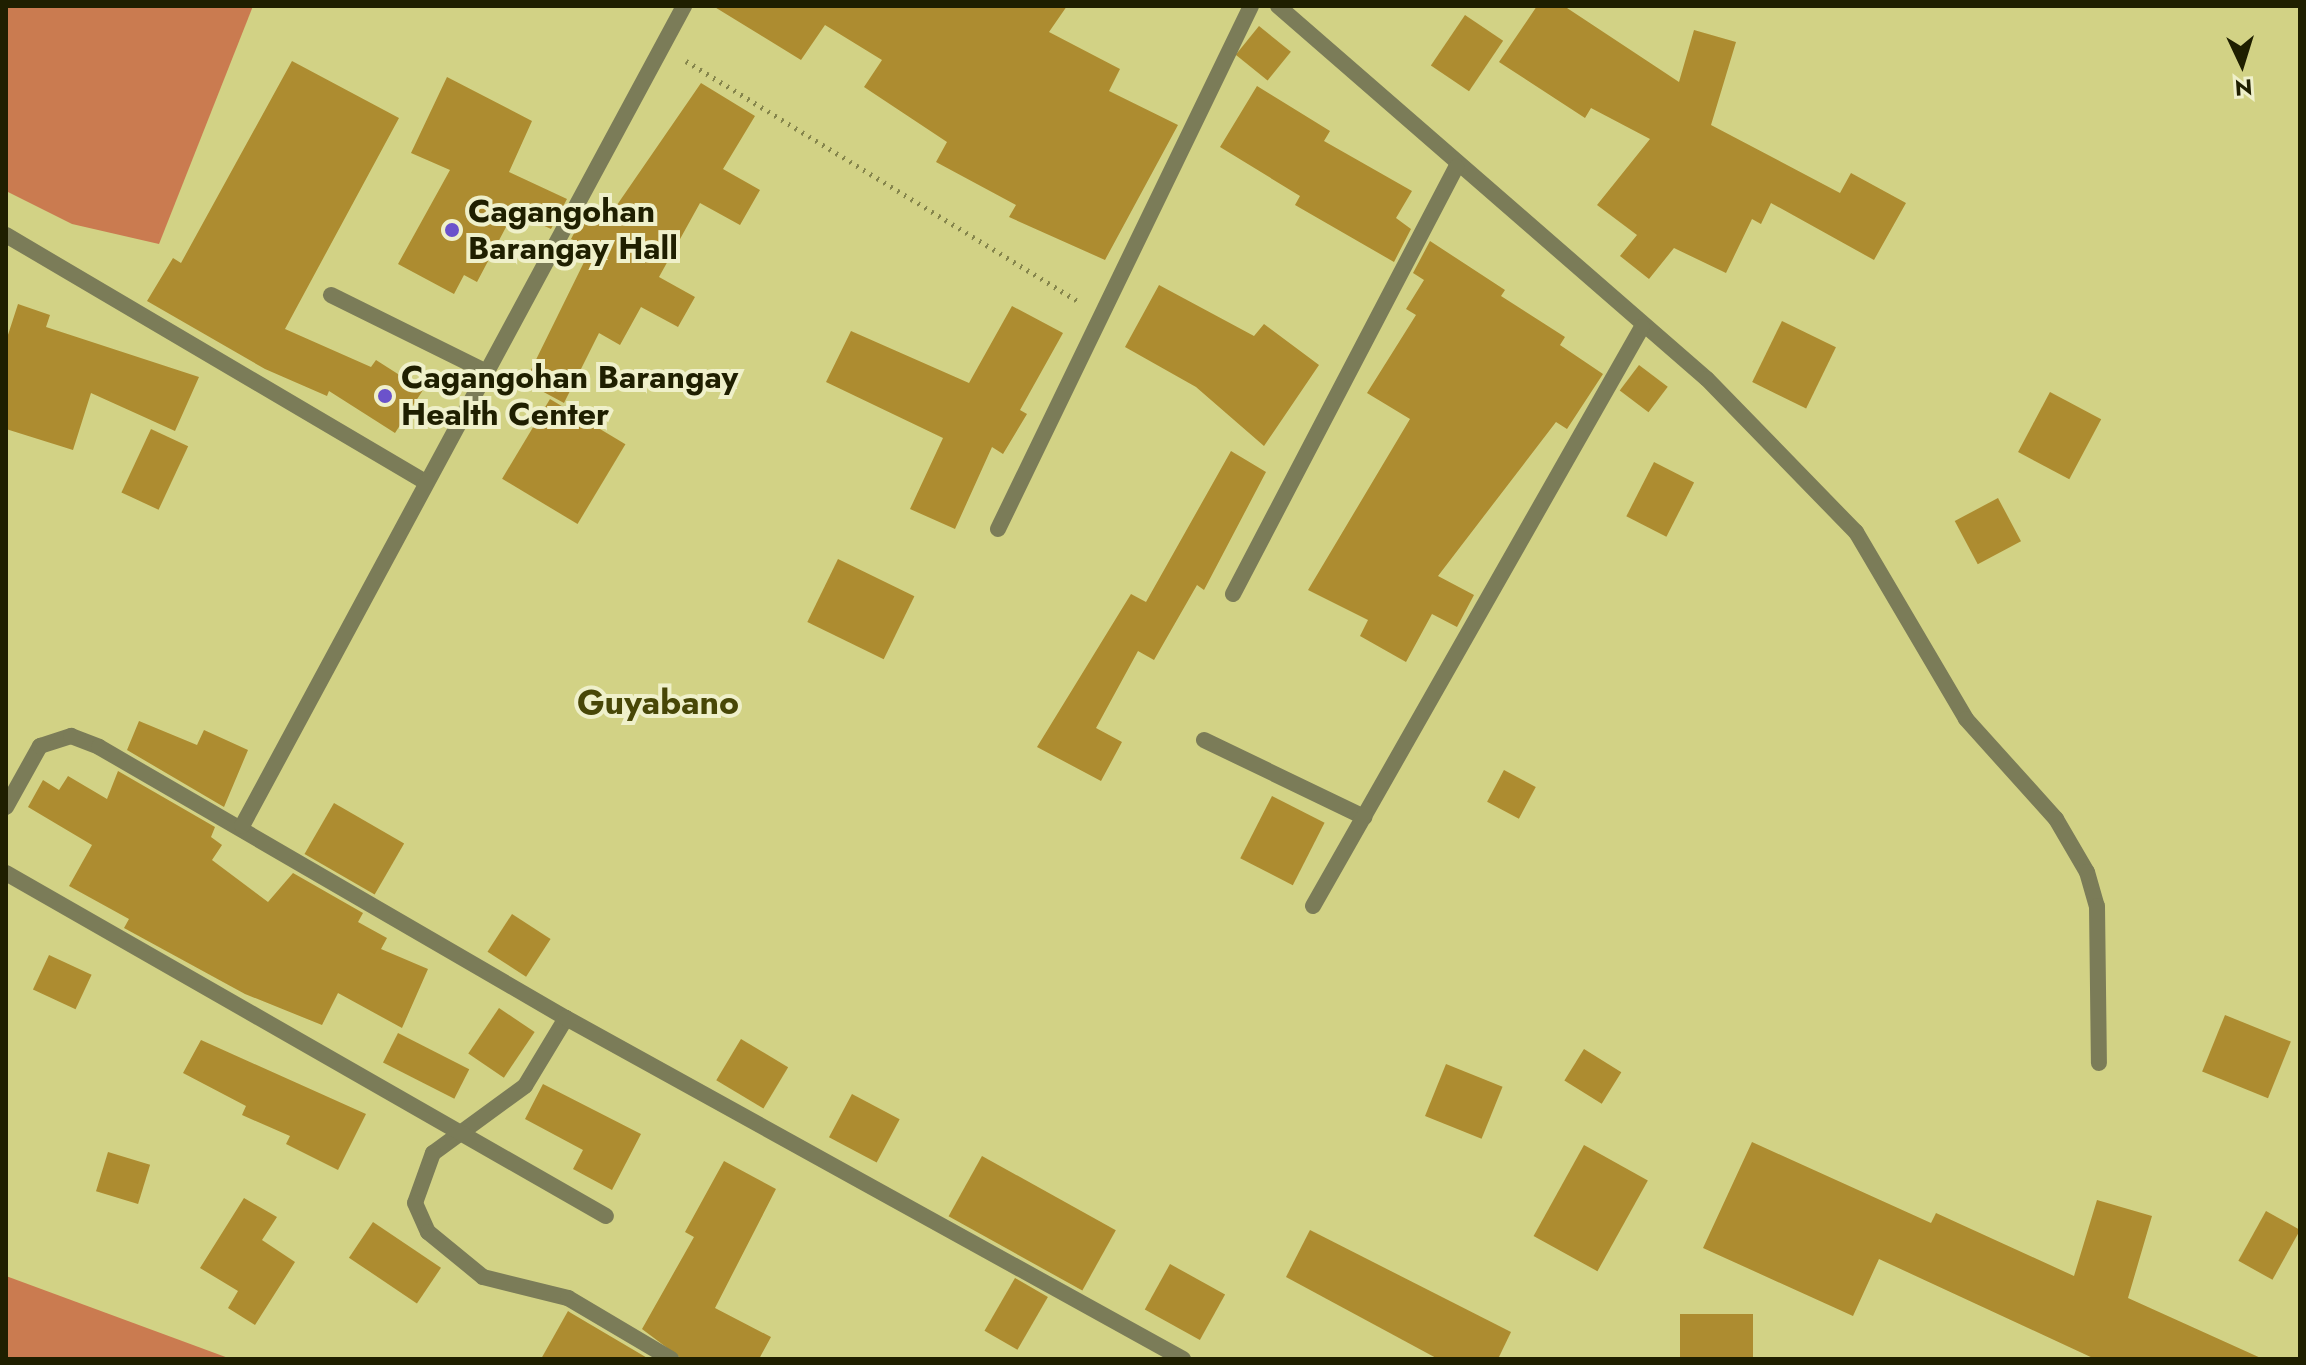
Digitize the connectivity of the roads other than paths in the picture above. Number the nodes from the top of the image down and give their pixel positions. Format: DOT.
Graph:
graph roads {
  1 [pos="684,6"];
  2 [pos="1251,6"];
  3 [pos="1278,6"];
  4 [pos="1456,167"];
  5 [pos="6,235"];
  6 [pos="331,295"];
  7 [pos="1642,327"];
  8 [pos="487,372"];
  9 [pos="426,482"];
  10 [pos="998,529"];
  11 [pos="1233,594"];
  12 [pos="1204,740"];
  13 [pos="6,807"];
  14 [pos="1364,817"];
  15 [pos="242,826"];
  16 [pos="6,873"];
  17 [pos="1313,906"];
  18 [pos="566,1018"];
  19 [pos="2099,1063"];
  20 [pos="461,1128"];
  21 [pos="606,1216"];
  22 [pos="671,1359"];
  23 [pos="1183,1359"];
  1 -- 8 [label="street"];
  2 -- 10 [label="street"];
  3 -- 4 [label="street"];
  4 -- 7 [label="street"];
  4 -- 11 [label="street"];
  5 -- 9 [label="street"];
  6 -- 8 [label="street"];
  7 -- 14 [label="street"];
  7 -- 19 [label="street"];
  8 -- 9 [label="street"];
  9 -- 15 [label="street"];
  12 -- 14 [label="street"];
  13 -- 15 [label="street"];
  14 -- 17 [label="street"];
  15 -- 18 [label="street"];
  16 -- 20 [label="street"];
  18 -- 20 [label="street"];
  18 -- 23 [label="street"];
  20 -- 21 [label="street"];
  20 -- 22 [label="street"];
}
